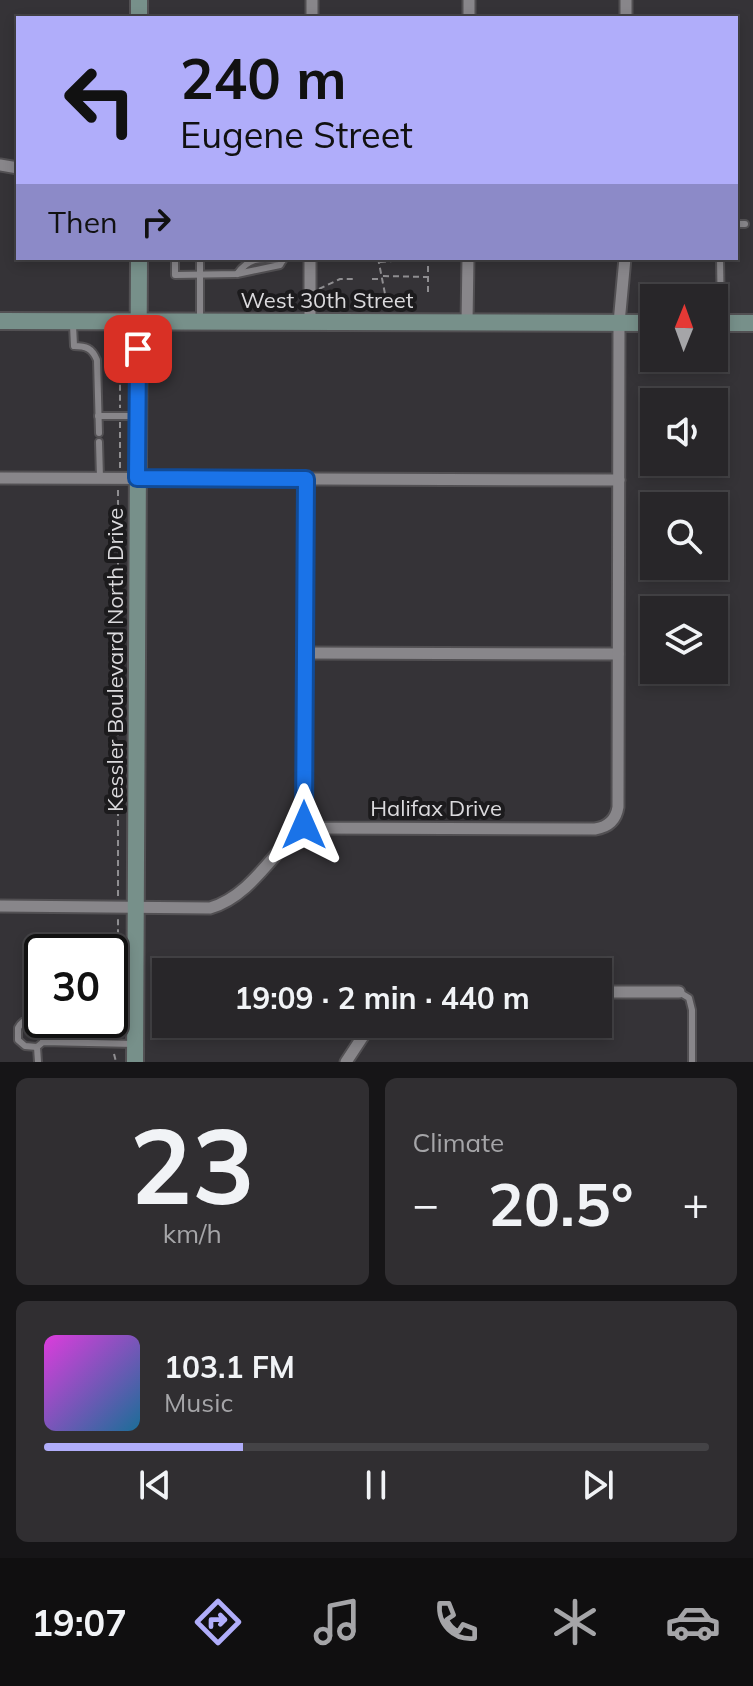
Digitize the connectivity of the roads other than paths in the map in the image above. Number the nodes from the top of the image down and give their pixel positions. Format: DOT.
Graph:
graph roads {
  1 [pos="738,224"];
  2 [pos="745,224"];
  3 [pos="139,260"];
  4 [pos="175,260"];
  5 [pos="200,260"];
  6 [pos="252,260"];
  7 [pos="282,260"];
  8 [pos="310,260"];
  9 [pos="468,260"];
  10 [pos="625,260"];
  11 [pos="720,260"];
  12 [pos="237,274"];
  13 [pos="200,275"];
  14 [pos="719,284"];
  15 [pos="0,321"];
  16 [pos="73,321"];
  17 [pos="138,322"];
  18 [pos="200,322"];
  19 [pos="310,322"];
  20 [pos="467,322"];
  21 [pos="619,323"];
  22 [pos="640,323"];
  23 [pos="728,323"];
  24 [pos="753,323"];
  25 [pos="98,416"];
  26 [pos="138,416"];
  27 [pos="99,433"];
  28 [pos="99,442"];
  29 [pos="0,478"];
  30 [pos="100,478"];
  31 [pos="129,478"];
  32 [pos="306,479"];
  33 [pos="619,480"];
  34 [pos="305,653"];
  35 [pos="618,654"];
  36 [pos="304,825"];
  37 [pos="0,906"];
  38 [pos="135,908"];
  39 [pos="612,992"];
  40 [pos="679,992"];
  41 [pos="362,1038"];
  42 [pos="40,1044"];
  43 [pos="135,1044"];
  44 [pos="38,1062"];
  45 [pos="135,1062"];
  46 [pos="346,1062"];
  47 [pos="692,1062"];
  1 -- 2 [label="lane"];
  3 -- 17 [label="main road, Kessler Boulevard North Drive"];
  4 -- 13 [label="lane"];
  5 -- 13 [label="lane"];
  6 -- 12 [label="lane"];
  7 -- 12 [label="lane"];
  8 -- 19 [label="street"];
  9 -- 20 [label="street"];
  10 -- 21 [label="street"];
  11 -- 14 [label="lane"];
  12 -- 13 [label="lane"];
  13 -- 18 [label="lane"];
  15 -- 16 [label="main road, West 30th Street"];
  16 -- 17 [label="main road, West 30th Street"];
  16 -- 25 [label="lane"];
  17 -- 18 [label="main road, West 30th Street"];
  17 -- 26 [label="main road, Kessler Boulevard North Drive"];
  18 -- 19 [label="main road, West 30th Street"];
  19 -- 20 [label="main road, West 30th Street"];
  20 -- 21 [label="main road, West 30th Street"];
  21 -- 22 [label="main road, West 30th Street"];
  21 -- 33 [label="street"];
  23 -- 24 [label="main road"];
  25 -- 26 [label="lane"];
  25 -- 27 [label="lane"];
  26 -- 31 [label="main road, Kessler Boulevard North Drive"];
  28 -- 30 [label="lane"];
  29 -- 30 [label="street"];
  30 -- 31 [label="street"];
  31 -- 32 [label="street"];
  31 -- 38 [label="main road, Kessler Boulevard North Drive"];
  32 -- 33 [label="street"];
  32 -- 34 [label="street"];
  33 -- 35 [label="street"];
  34 -- 35 [label="street"];
  34 -- 36 [label="street"];
  35 -- 36 [label="street, Halifax Drive"];
  36 -- 38 [label="street"];
  37 -- 38 [label="street"];
  38 -- 43 [label="main road, Kessler Boulevard North Drive"];
  39 -- 40 [label="street"];
  40 -- 47 [label="lane"];
  41 -- 46 [label="street"];
  42 -- 42 [label="lane"];
  42 -- 43 [label="lane"];
  42 -- 44 [label="lane"];
  43 -- 45 [label="main road, Kessler Boulevard North Drive"];
}
